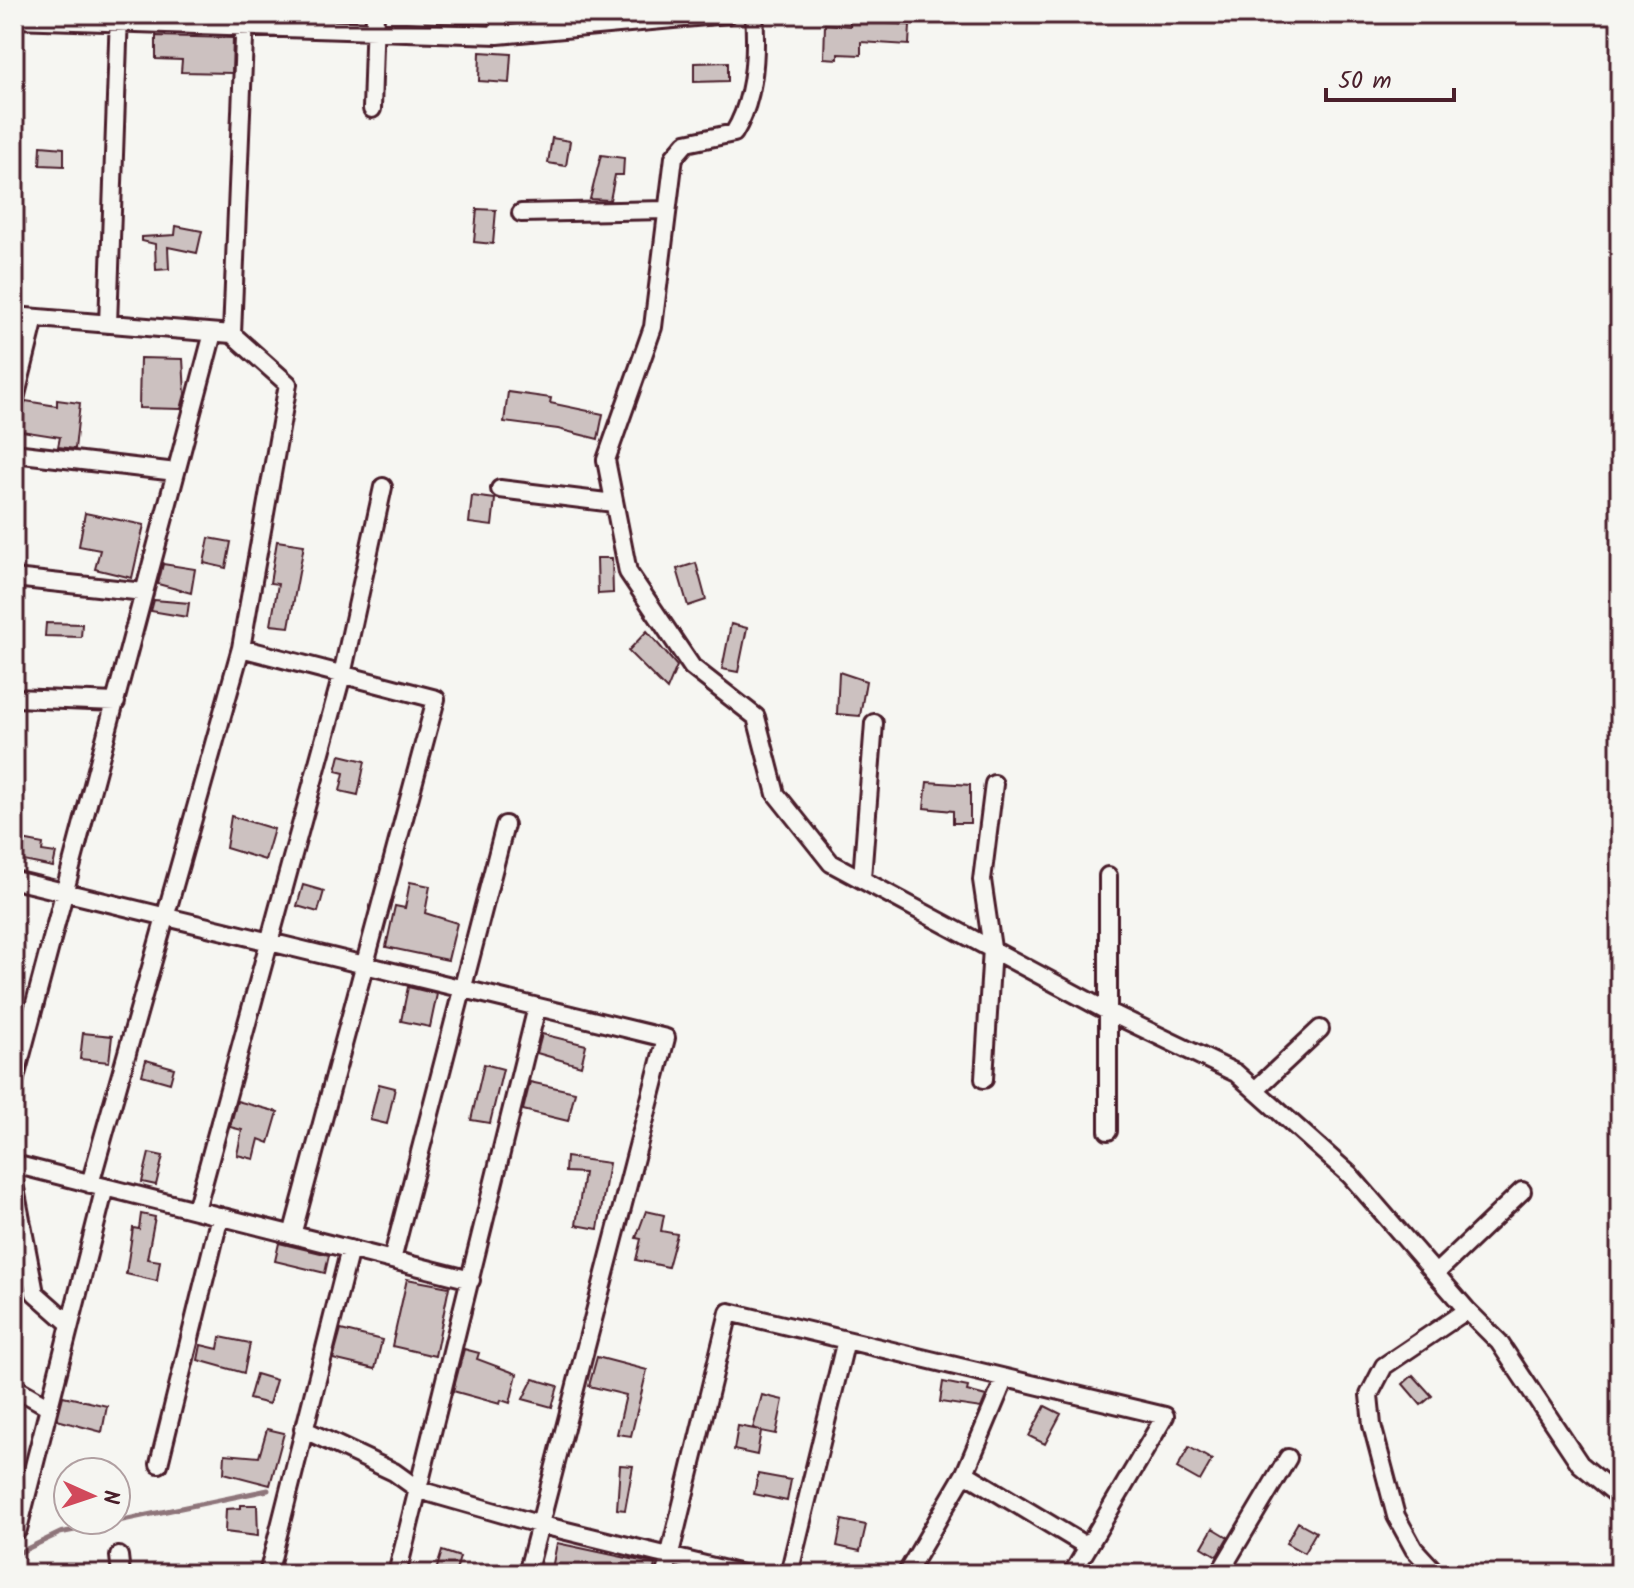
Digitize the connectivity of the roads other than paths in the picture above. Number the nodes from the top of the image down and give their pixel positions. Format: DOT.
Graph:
graph roads {
  1 [pos="499,14"];
  2 [pos="728,14"];
  3 [pos="754,14"];
  4 [pos="119,18"];
  5 [pos="14,19"];
  6 [pos="245,20"];
  7 [pos="375,22"];
  8 [pos="498,35"];
  9 [pos="372,109"];
  10 [pos="666,210"];
  11 [pos="521,213"];
  12 [pos="14,316"];
  13 [pos="35,318"];
  14 [pos="108,324"];
  15 [pos="213,333"];
  16 [pos="232,334"];
  17 [pos="14,403"];
  18 [pos="14,453"];
  19 [pos="176,472"];
  20 [pos="383,487"];
  21 [pos="500,489"];
  22 [pos="614,503"];
  23 [pos="14,578"];
  24 [pos="144,592"];
  25 [pos="241,648"];
  26 [pos="342,675"];
  27 [pos="14,698"];
  28 [pos="116,702"];
  29 [pos="874,723"];
  30 [pos="994,784"];
  31 [pos="505,825"];
  32 [pos="1108,876"];
  33 [pos="862,878"];
  34 [pos="14,880"];
  35 [pos="66,892"];
  36 [pos="166,917"];
  37 [pos="269,942"];
  38 [pos="992,948"];
  39 [pos="364,965"];
  40 [pos="463,989"];
  41 [pos="537,1007"];
  42 [pos="1105,1010"];
  43 [pos="1320,1029"];
  44 [pos="984,1079"];
  45 [pos="14,1082"];
  46 [pos="1255,1090"];
  47 [pos="1108,1131"];
  48 [pos="14,1164"];
  49 [pos="14,1183"];
  50 [pos="98,1186"];
  51 [pos="1522,1191"];
  52 [pos="196,1210"];
  53 [pos="220,1216"];
  54 [pos="292,1235"];
  55 [pos="20,1245"];
  56 [pos="350,1249"];
  57 [pos="392,1260"];
  58 [pos="1437,1272"];
  59 [pos="471,1280"];
  60 [pos="1467,1310"];
  61 [pos="70,1324"];
  62 [pos="846,1340"];
  63 [pos="1005,1378"];
  64 [pos="14,1387"];
  65 [pos="49,1407"];
  66 [pos="303,1429"];
  67 [pos="1288,1458"];
  68 [pos="159,1464"];
  69 [pos="965,1473"];
  70 [pos="419,1490"];
  71 [pos="1620,1497"];
  72 [pos="538,1524"];
  73 [pos="18,1529"];
  74 [pos="1088,1547"];
  75 [pos="119,1556"];
  76 [pos="669,1556"];
  77 [pos="121,1574"];
  78 [pos="268,1574"];
  79 [pos="397,1574"];
  80 [pos="527,1574"];
  81 [pos="665,1574"];
  82 [pos="742,1574"];
  83 [pos="789,1574"];
  84 [pos="906,1574"];
  85 [pos="1072,1574"];
  86 [pos="1219,1574"];
  87 [pos="1437,1574"];
  1 -- 8 [label="street"];
  2 -- 8 [label="street"];
  3 -- 10 [label="street"];
  4 -- 5 [label="street"];
  4 -- 6 [label="street"];
  4 -- 14 [label="street"];
  6 -- 7 [label="street"];
  6 -- 16 [label="street"];
  7 -- 8 [label="street"];
  7 -- 9 [label="street"];
  10 -- 11 [label="street"];
  10 -- 22 [label="street"];
  12 -- 13 [label="street"];
  13 -- 14 [label="street"];
  13 -- 17 [label="street"];
  14 -- 15 [label="street"];
  15 -- 16 [label="street"];
  15 -- 19 [label="street"];
  16 -- 25 [label="street"];
  18 -- 19 [label="street"];
  19 -- 24 [label="street"];
  20 -- 26 [label="street"];
  21 -- 22 [label="street"];
  22 -- 33 [label="street"];
  23 -- 24 [label="street"];
  24 -- 28 [label="street"];
  25 -- 26 [label="street"];
  25 -- 36 [label="street"];
  26 -- 37 [label="street"];
  26 -- 39 [label="street"];
  27 -- 28 [label="street"];
  28 -- 35 [label="street"];
  29 -- 33 [label="street"];
  30 -- 38 [label="street"];
  31 -- 40 [label="street"];
  32 -- 42 [label="street"];
  33 -- 38 [label="street"];
  34 -- 35 [label="street"];
  35 -- 36 [label="street"];
  35 -- 45 [label="street"];
  36 -- 37 [label="street"];
  36 -- 50 [label="street"];
  37 -- 39 [label="street"];
  37 -- 52 [label="street"];
  38 -- 42 [label="street"];
  38 -- 44 [label="street"];
  39 -- 40 [label="street"];
  39 -- 54 [label="street"];
  40 -- 41 [label="street"];
  40 -- 57 [label="street"];
  41 -- 59 [label="street"];
  41 -- 72 [label="street"];
  42 -- 46 [label="street"];
  42 -- 47 [label="street"];
  43 -- 46 [label="street"];
  46 -- 58 [label="street"];
  48 -- 50 [label="street"];
  49 -- 55 [label="street"];
  50 -- 52 [label="street"];
  50 -- 61 [label="street"];
  51 -- 58 [label="street"];
  52 -- 53 [label="street"];
  53 -- 54 [label="street"];
  53 -- 68 [label="street"];
  54 -- 56 [label="street"];
  55 -- 61 [label="street"];
  56 -- 57 [label="street"];
  56 -- 66 [label="street"];
  57 -- 59 [label="street"];
  58 -- 60 [label="street"];
  59 -- 70 [label="street"];
  60 -- 71 [label="street"];
  60 -- 87 [label="street"];
  61 -- 65 [label="street"];
  62 -- 63 [label="street"];
  62 -- 76 [label="street"];
  62 -- 83 [label="street"];
  63 -- 69 [label="street"];
  63 -- 74 [label="street"];
  64 -- 65 [label="street"];
  65 -- 73 [label="street"];
  66 -- 70 [label="street"];
  66 -- 78 [label="street"];
  67 -- 86 [label="street"];
  69 -- 74 [label="street"];
  69 -- 84 [label="street"];
  70 -- 72 [label="street"];
  70 -- 79 [label="street"];
  72 -- 76 [label="street"];
  72 -- 80 [label="street"];
  74 -- 85 [label="street"];
  75 -- 77 [label="street"];
  76 -- 81 [label="street"];
  76 -- 82 [label="street"];
}
